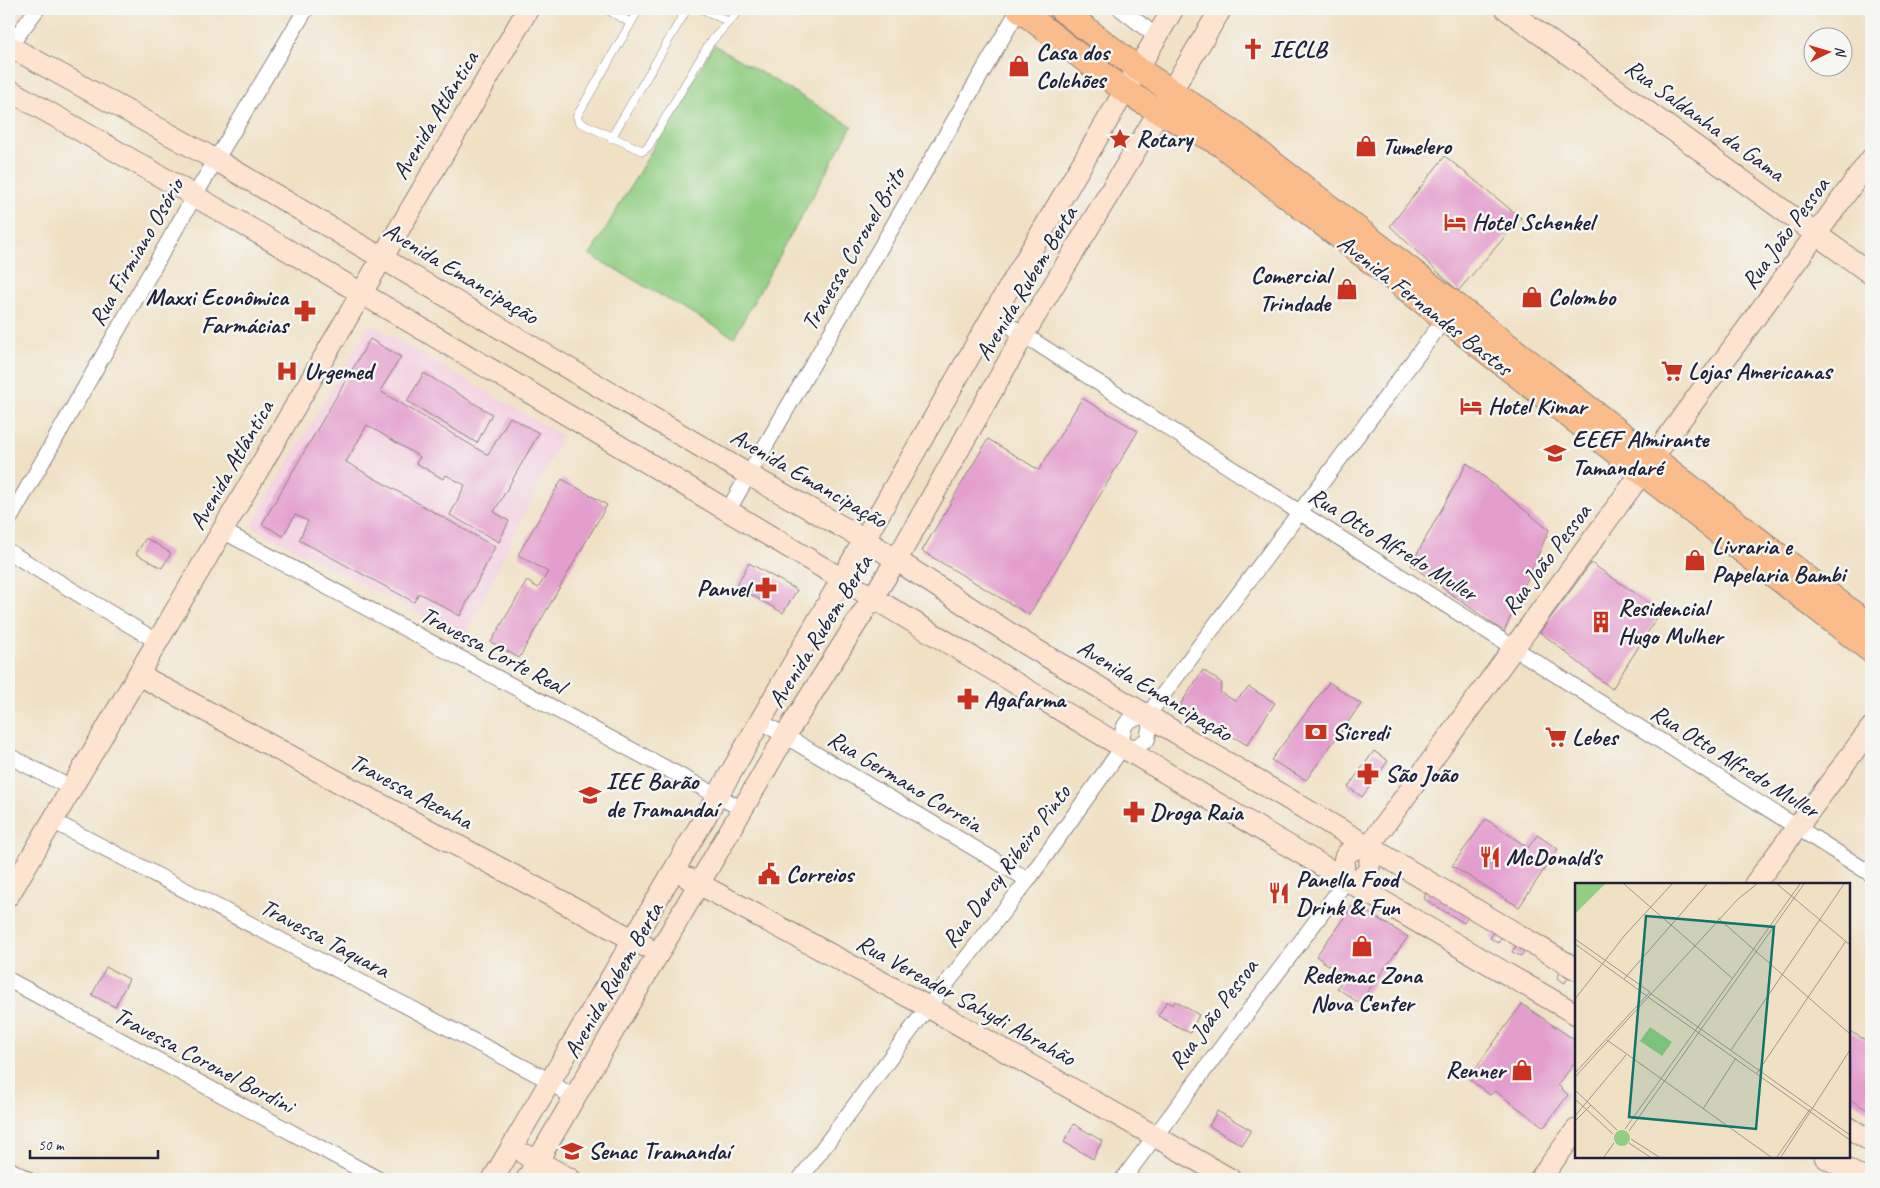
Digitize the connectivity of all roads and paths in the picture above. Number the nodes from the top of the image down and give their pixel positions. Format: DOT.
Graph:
graph roads {
  1 [pos="38,9"];
  2 [pos="306,9"];
  3 [pos="528,9"];
  4 [pos="606,9"];
  5 [pos="639,9"];
  6 [pos="687,9"];
  7 [pos="702,9"];
  8 [pos="740,9"];
  9 [pos="1019,9"];
  10 [pos="1061,9"];
  11 [pos="1121,9"];
  12 [pos="1173,9"];
  13 [pos="1221,9"];
  14 [pos="1506,9"];
  15 [pos="727,21"];
  16 [pos="630,23"];
  17 [pos="1156,37"];
  18 [pos="9,46"];
  19 [pos="1138,70"];
  20 [pos="9,90"];
  21 [pos="1125,91"];
  22 [pos="1172,92"];
  23 [pos="1160,112"];
  24 [pos="611,138"];
  25 [pos="1871,159"];
  26 [pos="216,160"];
  27 [pos="195,195"];
  28 [pos="1816,233"];
  29 [pos="381,256"];
  30 [pos="1871,274"];
  31 [pos="362,293"];
  32 [pos="1450,312"];
  33 [pos="993,315"];
  34 [pos="1024,334"];
  35 [pos="1648,466"];
  36 [pos="749,474"];
  37 [pos="727,512"];
  38 [pos="1299,512"];
  39 [pos="9,520"];
  40 [pos="223,532"];
  41 [pos="864,539"];
  42 [pos="9,552"];
  43 [pos="897,559"];
  44 [pos="1788,575"];
  45 [pos="841,581"];
  46 [pos="872,599"];
  47 [pos="1871,626"];
  48 [pos="158,642"];
  49 [pos="1514,646"];
  50 [pos="1871,650"];
  51 [pos="139,675"];
  52 [pos="1147,716"];
  53 [pos="760,721"];
  54 [pos="1871,728"];
  55 [pos="785,736"];
  56 [pos="1122,748"];
  57 [pos="9,756"];
  58 [pos="71,788"];
  59 [pos="718,796"];
  60 [pos="742,809"];
  61 [pos="54,820"];
  62 [pos="1796,826"];
  63 [pos="1369,846"];
  64 [pos="674,870"];
  65 [pos="1871,874"];
  66 [pos="1028,880"];
  67 [pos="1346,881"];
  68 [pos="1756,883"];
  69 [pos="699,885"];
  70 [pos="9,895"];
  71 [pos="633,939"];
  72 [pos="659,954"];
  73 [pos="1575,968"];
  74 [pos="9,980"];
  75 [pos="928,1007"];
  76 [pos="1575,1013"];
  77 [pos="550,1082"];
  78 [pos="574,1099"];
  79 [pos="1850,1129"];
  80 [pos="1575,1131"];
  81 [pos="1154,1137"];
  82 [pos="1871,1141"];
  83 [pos="512,1146"];
  84 [pos="1827,1158"];
  85 [pos="9,1169"];
  86 [pos="533,1171"];
  87 [pos="27,1179"];
  88 [pos="378,1179"];
  89 [pos="493,1179"];
  90 [pos="570,1179"];
  91 [pos="800,1179"];
  92 [pos="1123,1179"];
  93 [pos="1230,1179"];
  94 [pos="1540,1179"];
  95 [pos="1864,1179"];
  1 -- 18 [label="street"];
  2 -- 26 [label="street, Rua Firmiano Osório"];
  3 -- 29 [label="main road, Avenida Atlântica"];
  4 -- 16 [label="lane"];
  5 -- 16 [label="lane"];
  6 -- 24 [label="lane"];
  7 -- 15 [label="lane"];
  8 -- 15 [label="lane"];
  9 -- 21 [label="main road, Avenida Fernandes Bastos"];
  9 -- 36 [label="street, Travessa Coronel Brito"];
  10 -- 19 [label="main road, Avenida Fernandes Bastos"];
  11 -- 17 [label="street"];
  12 -- 17 [label="main road, Avenida Rubem Berta"];
  13 -- 22 [label="main road, Avenida Rubem Berta"];
  14 -- 28 [label="main road, Rua Saldanha da Gama"];
  15 -- 24 [label="lane"];
  16 -- 24 [label="lane"];
  17 -- 19 [label="main road, Avenida Rubem Berta"];
  18 -- 26 [label="main road, Avenida Emancipação"];
  19 -- 21 [label="main road, Avenida Rubem Berta"];
  19 -- 22 [label="main road, Avenida Fernandes Bastos"];
  20 -- 27 [label="main road"];
  21 -- 23 [label="main road, Avenida Fernandes Bastos"];
  21 -- 33 [label="main road, Avenida Rubem Berta"];
  22 -- 23 [label="main road, Avenida Rubem Berta"];
  22 -- 32 [label="main road, Avenida Fernandes Bastos"];
  23 -- 32 [label="main road, Avenida Fernandes Bastos"];
  23 -- 34 [label="main road, Avenida Rubem Berta"];
  25 -- 28 [label="main road, Rua João Pessoa"];
  26 -- 27 [label="street, Rua Firmiano Osório"];
  26 -- 29 [label="main road, Avenida Emancipação"];
  27 -- 31 [label="main road"];
  27 -- 39 [label="street, Rua Firmiano Osório"];
  28 -- 30 [label="main road, Rua Saldanha da Gama"];
  28 -- 35 [label="main road, Rua João Pessoa"];
  29 -- 31 [label="main road, Avenida Atlântica"];
  29 -- 36 [label="main road, Avenida Emancipação"];
  31 -- 37 [label="main road"];
  31 -- 40 [label="main road, Avenida Atlântica"];
  32 -- 35 [label="main road, Avenida Fernandes Bastos"];
  32 -- 38 [label="street"];
  33 -- 34 [label="street, Rua Otto Alfredo Muller"];
  33 -- 41 [label="main road, Avenida Rubem Berta"];
  34 -- 38 [label="street, Rua Otto Alfredo Muller"];
  34 -- 43 [label="main road, Avenida Rubem Berta"];
  35 -- 44 [label="main road, Avenida Fernandes Bastos"];
  35 -- 49 [label="main road, Rua João Pessoa"];
  36 -- 37 [label="street, Travessa Coronel Brito"];
  36 -- 41 [label="main road, Avenida Emancipação"];
  37 -- 45 [label="main road"];
  38 -- 49 [label="street, Rua Otto Alfredo Muller"];
  38 -- 52 [label="street"];
  40 -- 48 [label="main road, Avenida Atlântica"];
  40 -- 59 [label="street, Travessa Corte Real"];
  41 -- 43 [label="main road, Avenida Emancipação"];
  41 -- 45 [label="main road, Avenida Rubem Berta"];
  42 -- 48 [label="street"];
  43 -- 46 [label="main road, Avenida Rubem Berta"];
  43 -- 52 [label="main road, Avenida Emancipação"];
  44 -- 47 [label="main road, Avenida Fernandes Bastos"];
  44 -- 50 [label="main road, Avenida Fernandes Bastos"];
  45 -- 46 [label="main road"];
  45 -- 53 [label="main road, Avenida Rubem Berta"];
  46 -- 55 [label="main road, Avenida Rubem Berta"];
  46 -- 56 [label="main road"];
  48 -- 51 [label="main road, Avenida Atlântica"];
  49 -- 62 [label="street, Rua Otto Alfredo Muller"];
  49 -- 63 [label="main road, Rua João Pessoa"];
  51 -- 58 [label="main road, Avenida Atlântica"];
  51 -- 71 [label="main road, Travessa Azenha"];
  52 -- 56 [label="street, Rua Darcy Ribeiro Pinto"];
  52 -- 56 [label="street"];
  52 -- 63 [label="main road, Avenida Emancipação"];
  53 -- 55 [label="street, Rua Germano Correia"];
  53 -- 59 [label="main road, Avenida Rubem Berta"];
  54 -- 62 [label="main road"];
  55 -- 60 [label="main road, Avenida Rubem Berta"];
  55 -- 66 [label="street, Rua Germano Correia"];
  56 -- 66 [label="street, Rua Darcy Ribeiro Pinto"];
  56 -- 67 [label="main road"];
  57 -- 58 [label="street"];
  58 -- 61 [label="main road, Avenida Atlântica"];
  59 -- 60 [label="street, Travessa Corte Real"];
  59 -- 64 [label="main road, Avenida Rubem Berta"];
  60 -- 69 [label="main road, Avenida Rubem Berta"];
  61 -- 70 [label="main road, Avenida Atlântica"];
  61 -- 77 [label="street, Travessa Taquara"];
  62 -- 65 [label="street, Rua Otto Alfredo Muller"];
  62 -- 68 [label="main road"];
  63 -- 67 [label="main road, Rua João Pessoa"];
  63 -- 73 [label="main road, Avenida Emancipação"];
  64 -- 69 [label="main road, Rua Vereador Sahydi Abrahão"];
  64 -- 71 [label="main road, Avenida Rubem Berta"];
  66 -- 75 [label="street, Rua Darcy Ribeiro Pinto"];
  67 -- 76 [label="main road"];
  67 -- 81 [label="street, Rua João Pessoa"];
  69 -- 72 [label="main road, Avenida Rubem Berta"];
  69 -- 75 [label="main road, Rua Vereador Sahydi Abrahão"];
  71 -- 72 [label="main road, Travessa Azenha"];
  71 -- 77 [label="main road, Avenida Rubem Berta"];
  72 -- 78 [label="main road, Avenida Rubem Berta"];
  74 -- 88 [label="street, Travessa Coronel Bordini"];
  75 -- 81 [label="main road, Rua Vereador Sahydi Abrahão"];
  75 -- 91 [label="street, Rua Darcy Ribeiro Pinto"];
  77 -- 78 [label="street, Travessa Taquara"];
  77 -- 83 [label="main road, Avenida Rubem Berta"];
  78 -- 86 [label="main road, Avenida Rubem Berta"];
  79 -- 82 [label="main road"];
  80 -- 94 [label="main road"];
  81 -- 92 [label="street, Rua João Pessoa"];
  81 -- 93 [label="main road, Rua Vereador Sahydi Abrahão"];
  83 -- 86 [label="main road"];
  83 -- 89 [label="main road, Avenida Rubem Berta"];
  84 -- 95 [label="main road"];
  85 -- 87 [label="street"];
  86 -- 90 [label="main road"];
}
